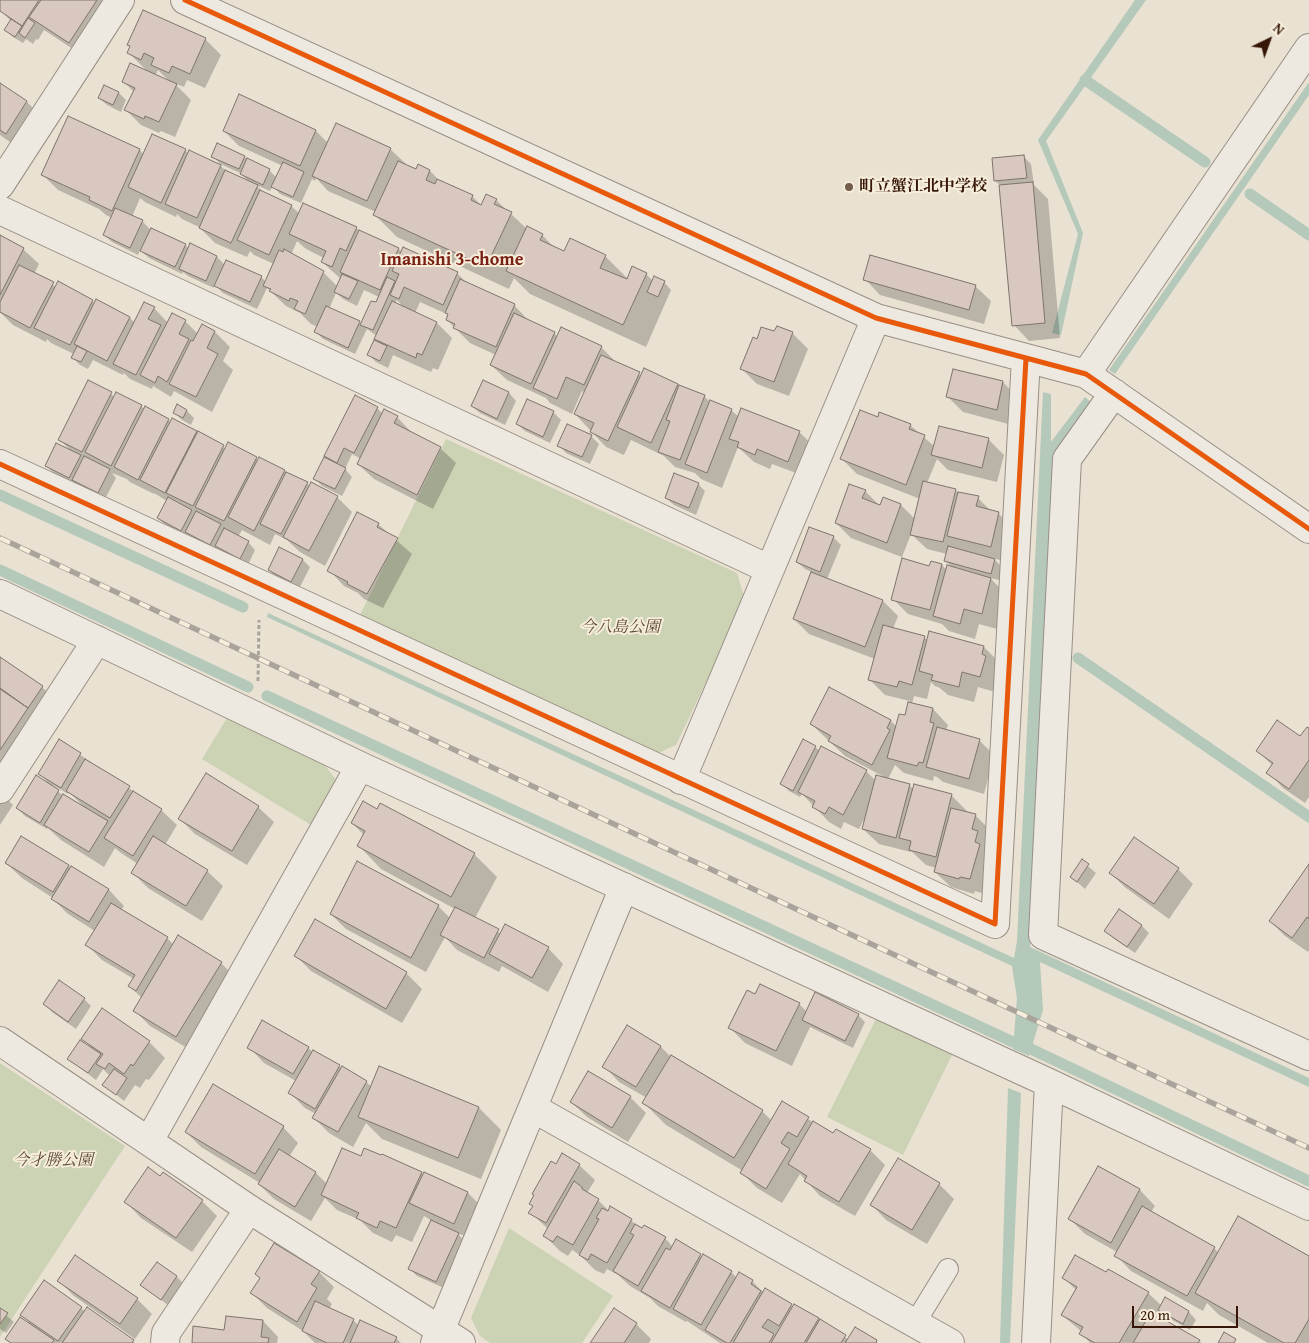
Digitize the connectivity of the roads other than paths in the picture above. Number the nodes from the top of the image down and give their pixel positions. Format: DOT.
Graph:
graph roads {
  1 [pos="120,0"];
  2 [pos="185,0"];
  3 [pos="1309,48"];
  4 [pos="0,185"];
  5 [pos="0,210"];
  6 [pos="876,318"];
  7 [pos="1026,358"];
  8 [pos="1086,374"];
  9 [pos="1114,393"];
  10 [pos="0,464"];
  11 [pos="1309,529"];
  12 [pos="770,569"];
  13 [pos="0,594"];
  14 [pos="97,640"];
  15 [pos="360,766"];
  16 [pos="681,780"];
  17 [pos="0,789"];
  18 [pos="624,887"];
  19 [pos="0,1041"];
  20 [pos="1309,1056"];
  21 [pos="1049,1083"];
  22 [pos="534,1108"];
  23 [pos="149,1141"];
  24 [pos="1309,1206"];
  25 [pos="249,1209"];
  26 [pos="948,1269"];
  27 [pos="915,1323"];
  28 [pos="446,1339"];
  29 [pos="165,1343"];
  30 [pos="950,1343"];
  31 [pos="1036,1343"];
  1 -- 4 [label="street"];
  2 -- 6 [label="street"];
  3 -- 8 [label="street"];
  5 -- 12 [label="street"];
  6 -- 7 [label="street"];
  6 -- 12 [label="street"];
  7 -- 8 [label="street"];
  7 -- 16 [label="street"];
  8 -- 9 [label="street"];
  9 -- 11 [label="street"];
  9 -- 20 [label="street"];
  10 -- 16 [label="street"];
  12 -- 16 [label="street"];
  13 -- 14 [label="street"];
  14 -- 15 [label="street"];
  14 -- 17 [label="street"];
  15 -- 18 [label="street"];
  15 -- 23 [label="street"];
  18 -- 21 [label="street"];
  18 -- 22 [label="street"];
  19 -- 23 [label="street"];
  21 -- 24 [label="street"];
  21 -- 31 [label="street"];
  22 -- 27 [label="street"];
  22 -- 28 [label="street"];
  23 -- 25 [label="street"];
  25 -- 28 [label="street"];
  25 -- 29 [label="street"];
  26 -- 27 [label="lane"];
  27 -- 30 [label="street"];
}
